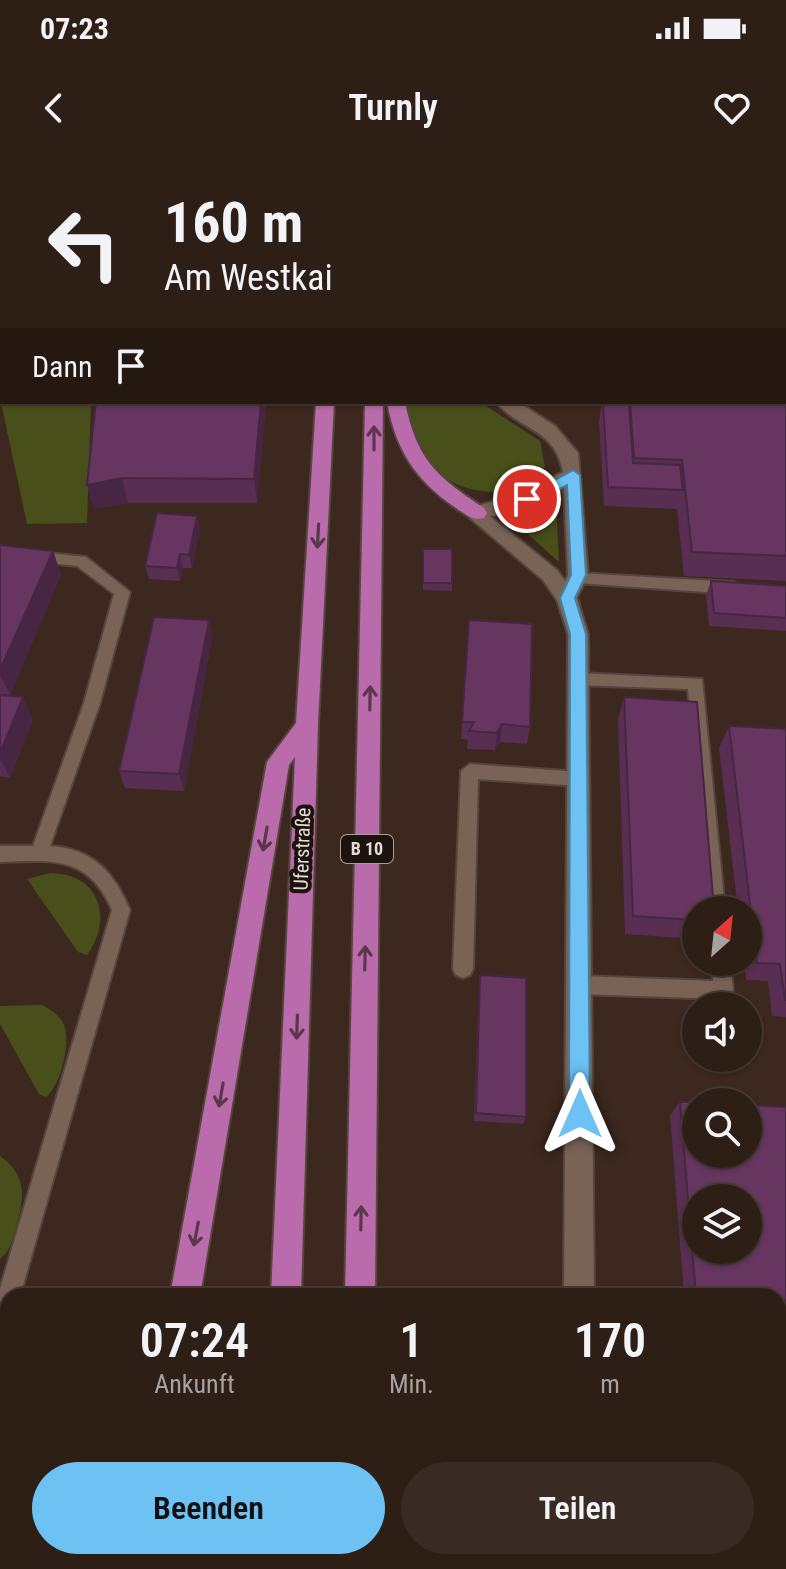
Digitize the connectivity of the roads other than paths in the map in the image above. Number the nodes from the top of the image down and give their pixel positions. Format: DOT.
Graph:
graph roads {
  1 [pos="325,404"];
  2 [pos="374,404"];
  3 [pos="396,404"];
  4 [pos="508,404"];
  5 [pos="573,475"];
  6 [pos="477,513"];
  7 [pos="0,553"];
  8 [pos="572,588"];
  9 [pos="755,589"];
  10 [pos="579,679"];
  11 [pos="307,725"];
  12 [pos="579,779"];
  13 [pos="39,853"];
  14 [pos="0,854"];
  15 [pos="715,896"];
  16 [pos="463,969"];
  17 [pos="722,976"];
  18 [pos="580,985"];
  19 [pos="11,1288"];
  20 [pos="186,1288"];
  21 [pos="286,1288"];
  22 [pos="360,1288"];
  23 [pos="579,1288"];
  1 -- 11 [label="highway, Uferstraße, one-way"];
  22 -- 2 [label="highway, B 10, one-way"];
  3 -- 6 [label="highway"];
  4 -- 5 [label="main road"];
  5 -- 6 [label="main road"];
  5 -- 8 [label="main road"];
  6 -- 8 [label="main road"];
  7 -- 13 [label="lane"];
  8 -- 9 [label="lane"];
  8 -- 10 [label="main road"];
  10 -- 12 [label="main road"];
  10 -- 15 [label="lane"];
  11 -- 20 [label="highway, one-way"];
  11 -- 21 [label="highway, Uferstraße, one-way"];
  12 -- 16 [label="lane"];
  12 -- 18 [label="main road"];
  13 -- 14 [label="lane"];
  13 -- 19 [label="lane"];
  17 -- 18 [label="lane"];
  18 -- 23 [label="main road"];
}
